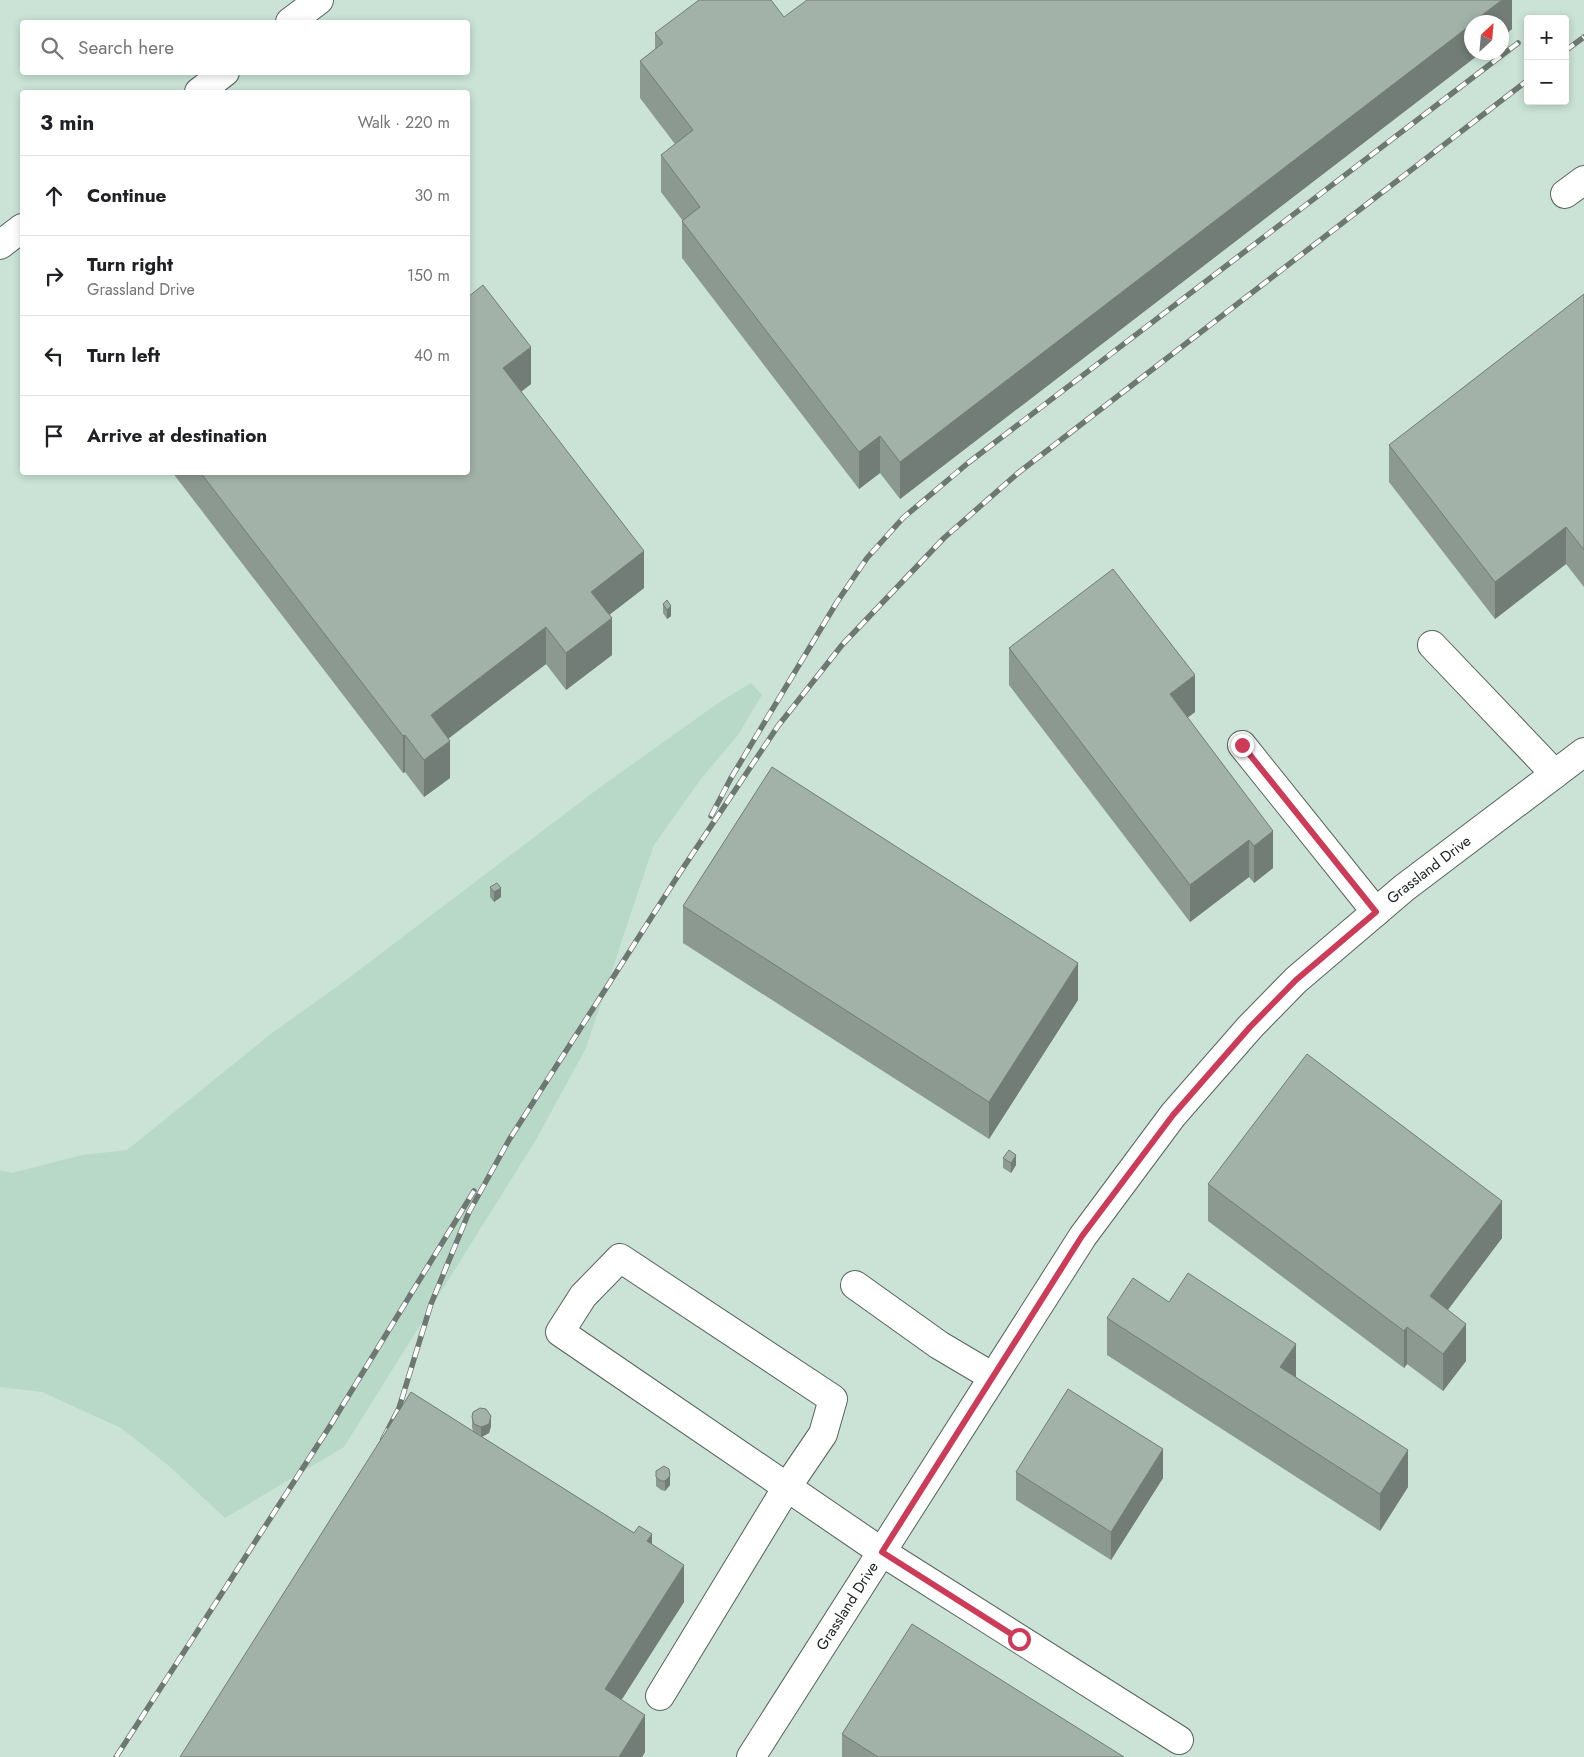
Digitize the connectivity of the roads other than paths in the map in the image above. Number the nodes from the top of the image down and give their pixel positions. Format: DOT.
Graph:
graph roads {
  1 [pos="319,0"];
  2 [pos="293,20"];
  3 [pos="221,75"];
  4 [pos="202,90"];
  5 [pos="20,230"];
  6 [pos="0,245"];
  7 [pos="1432,645"];
  8 [pos="1242,745"];
  9 [pos="1574,764"];
  10 [pos="1376,912"];
  11 [pos="855,1286"];
  12 [pos="993,1377"];
  13 [pos="787,1488"];
  14 [pos="882,1552"];
  15 [pos="660,1696"];
  16 [pos="1179,1740"];
  17 [pos="751,1757"];
  1 -- 2 [label="street"];
  3 -- 4 [label="street"];
  5 -- 6 [label="street"];
  7 -- 9 [label="street"];
  8 -- 10 [label="street"];
  9 -- 10 [label="street, Grassland Drive"];
  10 -- 12 [label="street, Grassland Drive"];
  11 -- 12 [label="street"];
  12 -- 14 [label="street, Grassland Drive"];
  13 -- 13 [label="street"];
  13 -- 14 [label="street"];
  13 -- 15 [label="street"];
  14 -- 16 [label="street"];
  14 -- 17 [label="street, Grassland Drive"];
}
